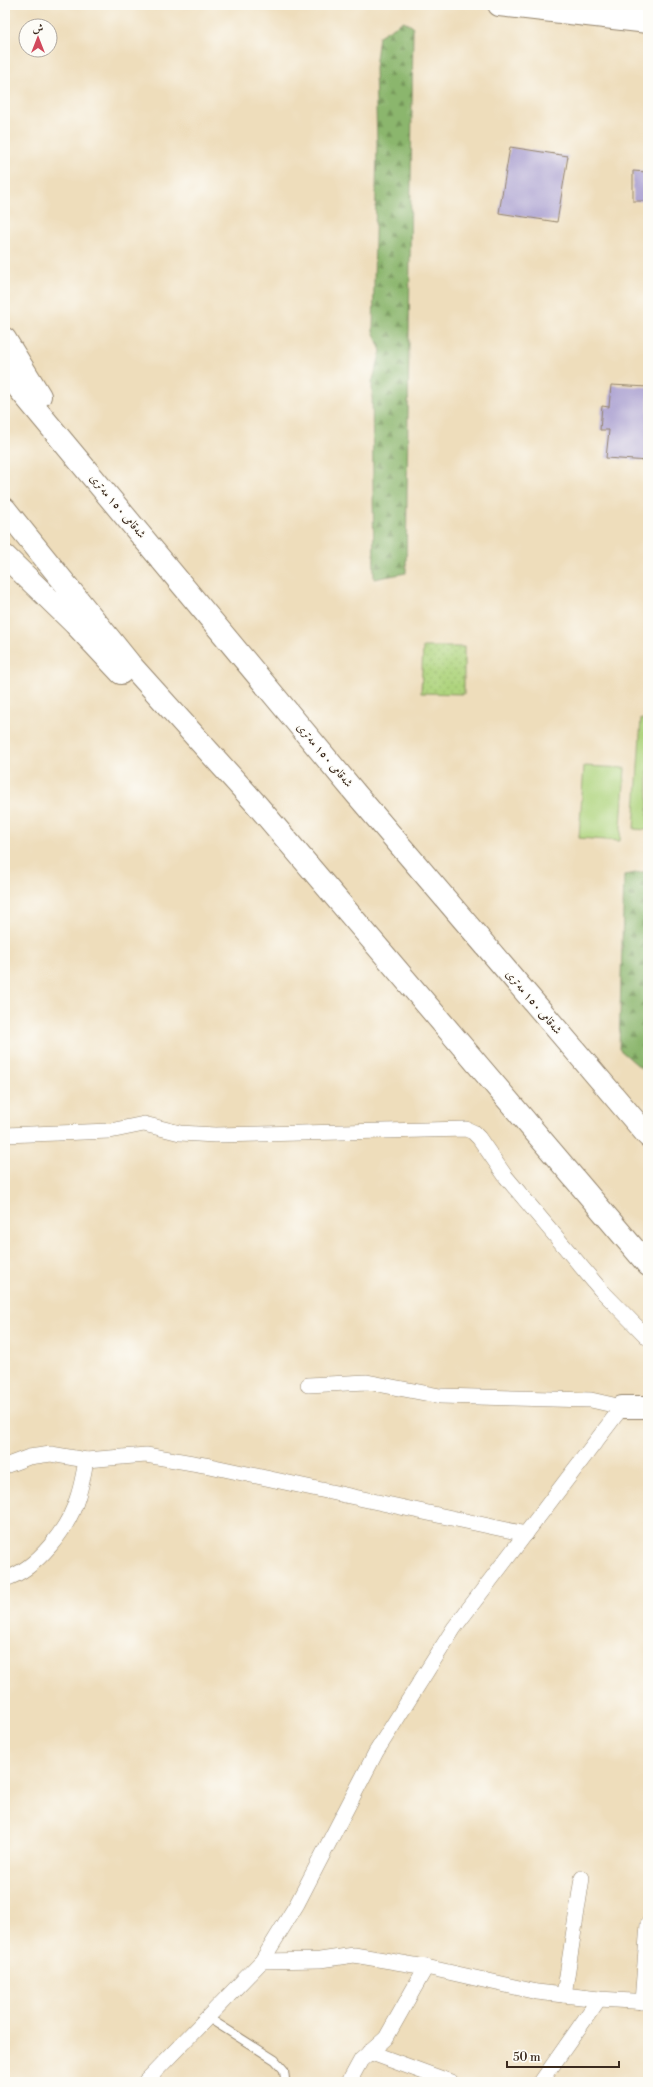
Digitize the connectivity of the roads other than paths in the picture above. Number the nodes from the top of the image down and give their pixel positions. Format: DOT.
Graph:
graph roads {
  1 [pos="499,5"];
  2 [pos="648,22"];
  3 [pos="5,339"];
  4 [pos="5,372"];
  5 [pos="76,455"];
  6 [pos="5,509"];
  7 [pos="5,556"];
  8 [pos="257,805"];
  9 [pos="5,1135"];
  10 [pos="648,1136"];
  11 [pos="648,1265"];
  12 [pos="648,1338"];
  13 [pos="308,1385"];
  14 [pos="639,1404"];
  15 [pos="86,1460"];
  16 [pos="5,1466"];
  17 [pos="526,1534"];
  18 [pos="5,1579"];
  19 [pos="582,1878"];
  20 [pos="648,1924"];
  21 [pos="262,1961"];
  22 [pos="426,1967"];
  23 [pos="564,1995"];
  24 [pos="599,1999"];
  25 [pos="645,2002"];
  26 [pos="207,2017"];
  27 [pos="369,2052"];
  28 [pos="145,2082"];
  29 [pos="283,2082"];
  30 [pos="348,2082"];
  31 [pos="451,2082"];
  32 [pos="541,2082"];
  1 -- 2 [label="main road"];
  3 -- 5 [label="main road"];
  4 -- 5 [label="main road, شەقامی ١٥٠ مەتری"];
  5 -- 10 [label="main road, شەقامی ١٥٠ مەتری"];
  6 -- 8 [label="main road"];
  7 -- 8 [label="main road"];
  8 -- 11 [label="main road"];
  9 -- 12 [label="street"];
  13 -- 14 [label="street"];
  14 -- 17 [label="street"];
  15 -- 16 [label="street"];
  15 -- 17 [label="street"];
  15 -- 18 [label="street"];
  17 -- 21 [label="street"];
  19 -- 23 [label="street"];
  20 -- 25 [label="street"];
  21 -- 22 [label="street"];
  21 -- 26 [label="street"];
  22 -- 23 [label="street"];
  22 -- 27 [label="street"];
  23 -- 24 [label="street"];
  24 -- 25 [label="street"];
  24 -- 32 [label="street"];
  26 -- 28 [label="street"];
  26 -- 29 [label="lane"];
  27 -- 30 [label="street"];
  27 -- 31 [label="street"];
}
